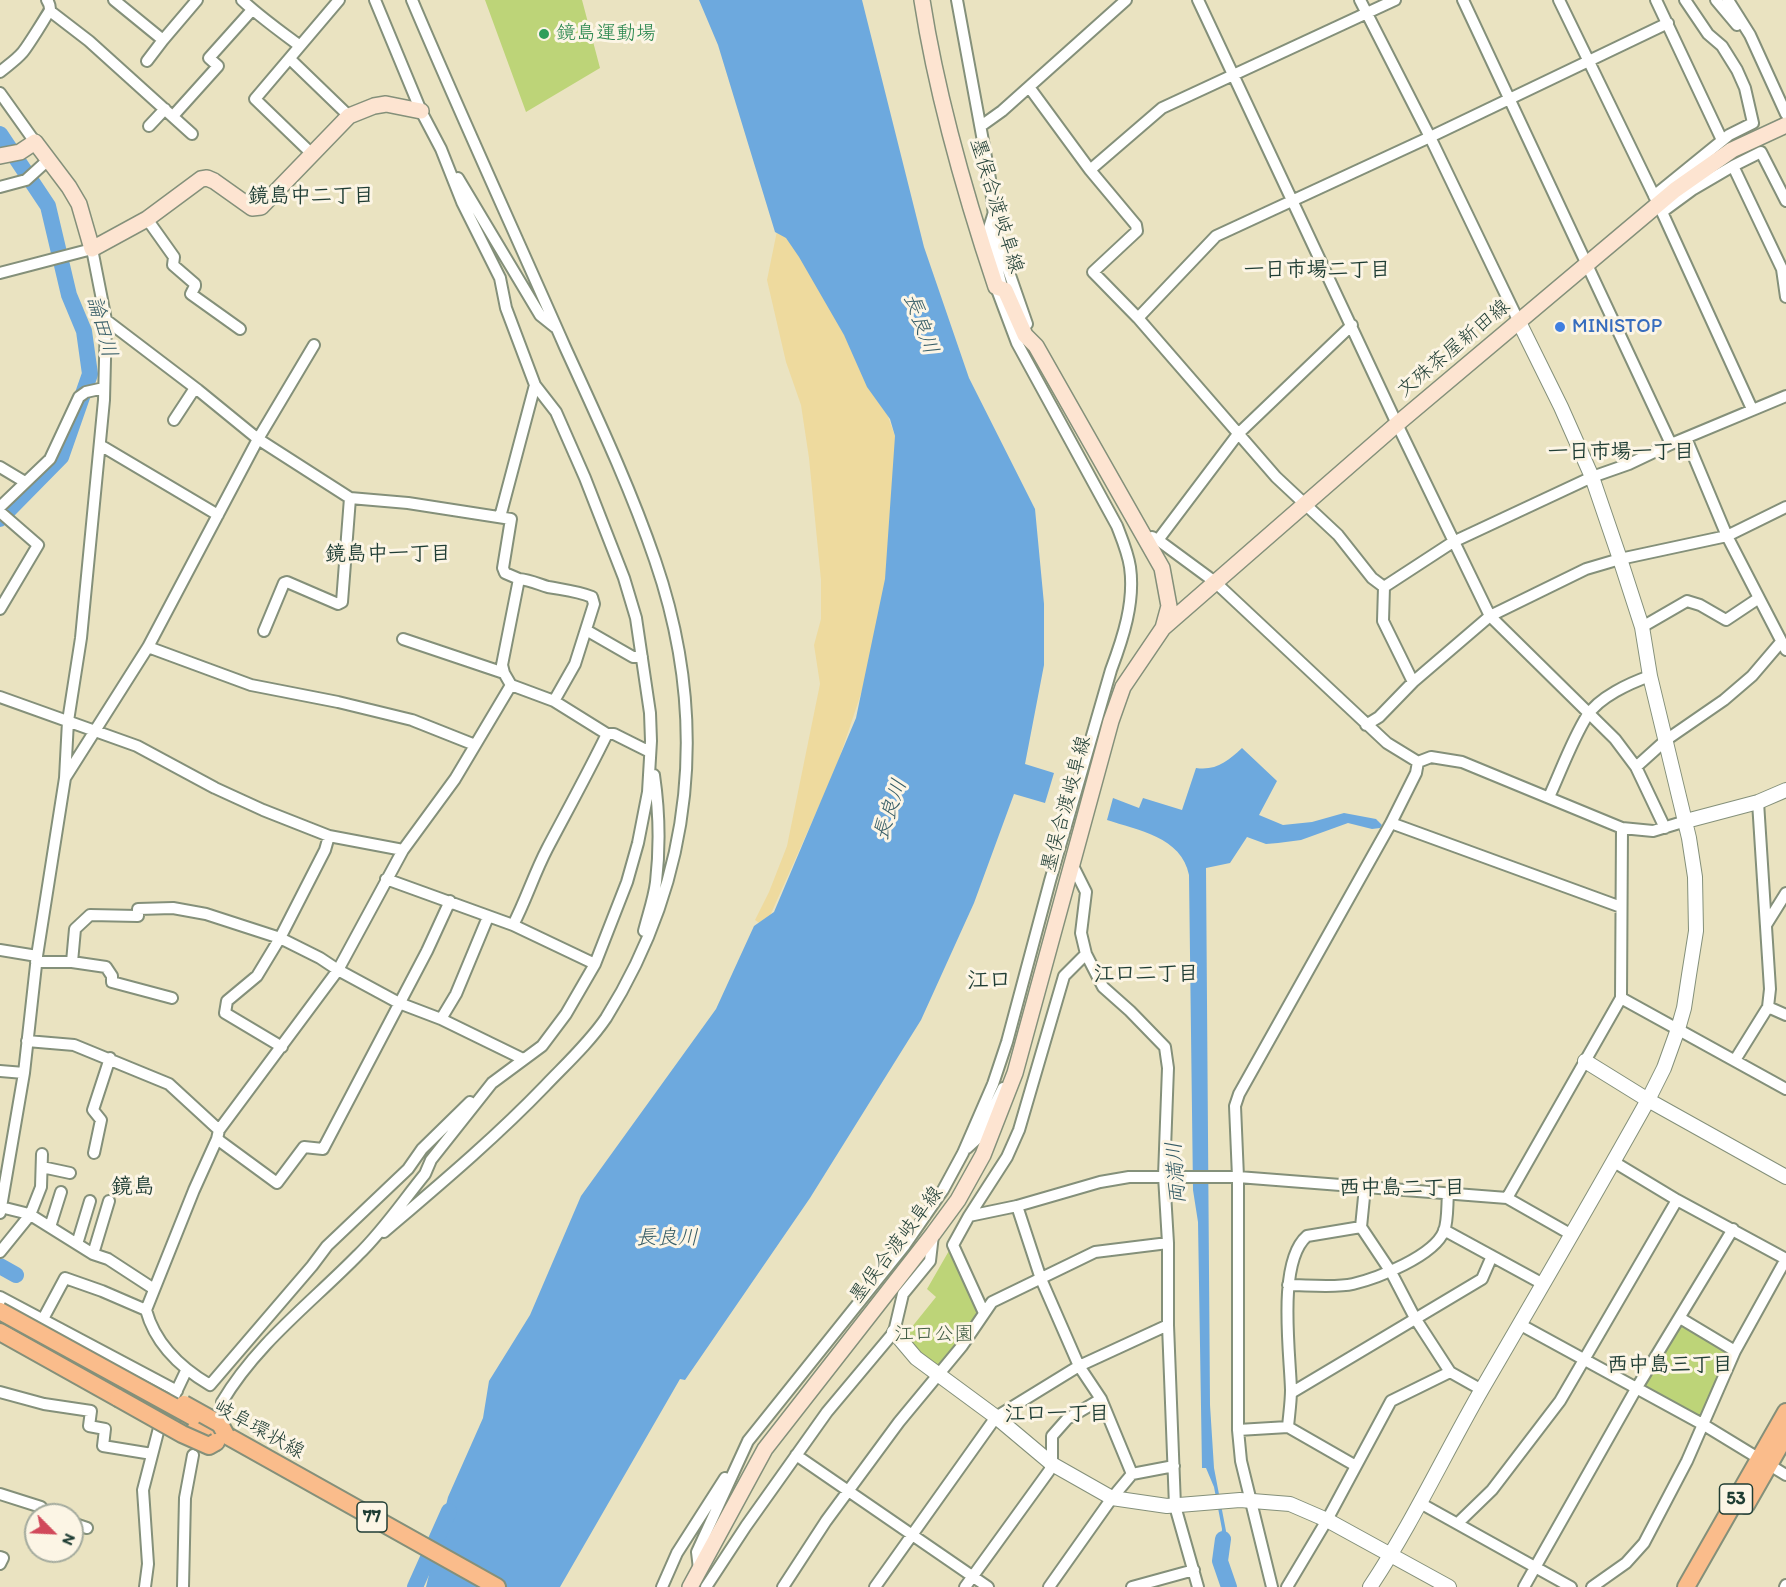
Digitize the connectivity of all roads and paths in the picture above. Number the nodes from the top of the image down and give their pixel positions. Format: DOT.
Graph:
graph roads {
  1 [pos="197,0"];
  2 [pos="242,0"];
  3 [pos="339,0"];
  4 [pos="375,0"];
  5 [pos="412,0"];
  6 [pos="922,0"];
  7 [pos="957,0"];
  8 [pos="1126,0"];
  9 [pos="1198,0"];
  10 [pos="1360,0"];
  11 [pos="1395,0"];
  12 [pos="1463,0"];
  13 [pos="1559,0"];
  14 [pos="1656,0"];
  15 [pos="1684,0"];
  16 [pos="1716,0"];
  17 [pos="1728,0"];
  18 [pos="118,1"];
  19 [pos="48,6"];
  20 [pos="252,10"];
  21 [pos="1366,12"];
  22 [pos="1668,23"];
  23 [pos="1750,36"];
  24 [pos="163,40"];
  25 [pos="300,46"];
  26 [pos="290,59"];
  27 [pos="147,61"];
  28 [pos="1589,62"];
  29 [pos="0,72"];
  30 [pos="1232,75"];
  31 [pos="1029,87"];
  32 [pos="0,93"];
  33 [pos="1509,99"];
  34 [pos="421,111"];
  35 [pos="169,113"];
  36 [pos="1786,114"];
  37 [pos="349,116"];
  38 [pos="1786,125"];
  39 [pos="149,126"];
  40 [pos="981,126"];
  41 [pos="192,134"];
  42 [pos="1430,137"];
  43 [pos="1722,140"];
  44 [pos="35,142"];
  45 [pos="441,149"];
  46 [pos="10,154"];
  47 [pos="312,154"];
  48 [pos="48,160"];
  49 [pos="1733,166"];
  50 [pos="1090,170"];
  51 [pos="0,187"];
  52 [pos="1293,201"];
  53 [pos="1786,201"];
  54 [pos="1658,204"];
  55 [pos="994,212"];
  56 [pos="147,219"];
  57 [pos="92,249"];
  58 [pos="1588,265"];
  59 [pos="0,273"];
  60 [pos="996,287"];
  61 [pos="1786,297"];
  62 [pos="1137,318"];
  63 [pos="106,320"];
  64 [pos="1519,322"];
  65 [pos="1352,325"];
  66 [pos="240,329"];
  67 [pos="558,329"];
  68 [pos="314,345"];
  69 [pos="1036,346"];
  70 [pos="535,385"];
  71 [pos="104,388"];
  72 [pos="195,388"];
  73 [pos="1786,396"];
  74 [pos="1752,409"];
  75 [pos="174,420"];
  76 [pos="1397,424"];
  77 [pos="1238,434"];
  78 [pos="1686,438"];
  79 [pos="258,439"];
  80 [pos="1671,444"];
  81 [pos="100,445"];
  82 [pos="0,467"];
  83 [pos="1592,477"];
  84 [pos="25,482"];
  85 [pos="350,498"];
  86 [pos="1306,505"];
  87 [pos="1786,507"];
  88 [pos="2,512"];
  89 [pos="218,515"];
  90 [pos="500,517"];
  91 [pos="1142,532"];
  92 [pos="1727,536"];
  93 [pos="1158,540"];
  94 [pos="1453,542"];
  95 [pos="1620,559"];
  96 [pos="519,579"];
  97 [pos="1215,582"];
  98 [pos="1384,587"];
  99 [pos="1759,597"];
  100 [pos="0,609"];
  101 [pos="1490,616"];
  102 [pos="1642,627"];
  103 [pos="1163,628"];
  104 [pos="586,630"];
  105 [pos="264,631"];
  106 [pos="403,639"];
  107 [pos="1784,646"];
  108 [pos="148,647"];
  109 [pos="642,657"];
  110 [pos="504,673"];
  111 [pos="1650,676"];
  112 [pos="1413,682"];
  113 [pos="511,685"];
  114 [pos="0,697"];
  115 [pos="554,701"];
  116 [pos="1588,714"];
  117 [pos="68,721"];
  118 [pos="1366,725"];
  119 [pos="94,730"];
  120 [pos="607,734"];
  121 [pos="1666,740"];
  122 [pos="475,745"];
  123 [pos="649,756"];
  124 [pos="1418,762"];
  125 [pos="1636,767"];
  126 [pos="65,778"];
  127 [pos="1786,790"];
  128 [pos="1549,797"];
  129 [pos="1758,802"];
  130 [pos="1686,821"];
  131 [pos="1391,823"];
  132 [pos="1622,828"];
  133 [pos="1665,828"];
  134 [pos="329,836"];
  135 [pos="403,850"];
  136 [pos="1073,866"];
  137 [pos="386,879"];
  138 [pos="1786,893"];
  139 [pos="450,901"];
  140 [pos="1621,907"];
  141 [pos="488,917"];
  142 [pos="1766,924"];
  143 [pos="513,925"];
  144 [pos="280,938"];
  145 [pos="0,950"];
  146 [pos="1086,954"];
  147 [pos="37,959"];
  148 [pos="637,961"];
  149 [pos="72,962"];
  150 [pos="595,964"];
  151 [pos="338,970"];
  152 [pos="172,998"];
  153 [pos="1621,998"];
  154 [pos="399,1003"];
  155 [pos="1768,1007"];
  156 [pos="1786,1015"];
  157 [pos="441,1019"];
  158 [pos="1678,1029"];
  159 [pos="27,1041"];
  160 [pos="282,1047"];
  161 [pos="110,1058"];
  162 [pos="523,1059"];
  163 [pos="1735,1060"];
  164 [pos="1585,1061"];
  165 [pos="0,1071"];
  166 [pos="24,1072"];
  167 [pos="1015,1073"];
  168 [pos="1786,1089"];
  169 [pos="483,1094"];
  170 [pos="1648,1100"];
  171 [pos="218,1134"];
  172 [pos="94,1153"];
  173 [pos="963,1153"];
  174 [pos="42,1154"];
  175 [pos="1614,1162"];
  176 [pos="42,1167"];
  177 [pos="70,1173"];
  178 [pos="1167,1176"];
  179 [pos="1236,1177"];
  180 [pos="1786,1178"];
  181 [pos="1365,1187"];
  182 [pos="61,1192"];
  183 [pos="1448,1194"];
  184 [pos="1507,1198"];
  185 [pos="1677,1200"];
  186 [pos="90,1201"];
  187 [pos="110,1201"];
  188 [pos="1017,1206"];
  189 [pos="1,1210"];
  190 [pos="30,1215"];
  191 [pos="969,1216"];
  192 [pos="50,1227"];
  193 [pos="1361,1227"];
  194 [pos="1733,1229"];
  195 [pos="1444,1230"];
  196 [pos="933,1234"];
  197 [pos="1572,1235"];
  198 [pos="1168,1243"];
  199 [pos="77,1244"];
  200 [pos="363,1250"];
  201 [pos="0,1252"];
  202 [pos="93,1254"];
  203 [pos="1492,1256"];
  204 [pos="1391,1272"];
  205 [pos="1041,1279"];
  206 [pos="1544,1284"];
  207 [pos="1288,1285"];
  208 [pos="154,1289"];
  209 [pos="0,1297"];
  210 [pos="0,1302"];
  211 [pos="146,1310"];
  212 [pos="0,1311"];
  213 [pos="984,1313"];
  214 [pos="1416,1318"];
  215 [pos="1680,1318"];
  216 [pos="44,1319"];
  217 [pos="0,1323"];
  218 [pos="1168,1325"];
  219 [pos="1521,1325"];
  220 [pos="0,1332"];
  221 [pos="894,1332"];
  222 [pos="0,1340"];
  223 [pos="1735,1351"];
  224 [pos="1584,1360"];
  225 [pos="1079,1366"];
  226 [pos="186,1371"];
  227 [pos="1450,1372"];
  228 [pos="938,1376"];
  229 [pos="1636,1389"];
  230 [pos="177,1390"];
  231 [pos="1482,1390"];
  232 [pos="0,1392"];
  233 [pos="1291,1394"];
  234 [pos="1101,1399"];
  235 [pos="222,1402"];
  236 [pos="1786,1412"];
  237 [pos="996,1417"];
  238 [pos="190,1422"];
  239 [pos="1704,1425"];
  240 [pos="1288,1427"];
  241 [pos="159,1428"];
  242 [pos="1238,1430"];
  243 [pos="1786,1435"];
  244 [pos="221,1438"];
  245 [pos="244,1451"];
  246 [pos="152,1454"];
  247 [pos="193,1455"];
  248 [pos="796,1455"];
  249 [pos="738,1460"];
  250 [pos="1763,1462"];
  251 [pos="1052,1464"];
  252 [pos="1174,1466"];
  253 [pos="1356,1466"];
  254 [pos="1132,1474"];
  255 [pos="1786,1475"];
  256 [pos="849,1492"];
  257 [pos="0,1494"];
  258 [pos="1112,1498"];
  259 [pos="1245,1501"];
  260 [pos="26,1503"];
  261 [pos="1420,1503"];
  262 [pos="1179,1506"];
  263 [pos="1327,1520"];
  264 [pos="1458,1523"];
  265 [pos="84,1527"];
  266 [pos="87,1528"];
  267 [pos="914,1534"];
  268 [pos="1392,1554"];
  269 [pos="0,1557"];
  270 [pos="0,1564"];
  271 [pos="1534,1567"];
  272 [pos="699,1569"];
  273 [pos="1194,1570"];
  274 [pos="973,1576"];
  275 [pos="145,1587"];
  276 [pos="183,1587"];
  277 [pos="475,1587"];
  278 [pos="497,1587"];
  279 [pos="662,1587"];
  280 [pos="690,1587"];
  281 [pos="706,1587"];
  282 [pos="783,1587"];
  283 [pos="875,1587"];
  284 [pos="965,1587"];
  285 [pos="988,1587"];
  286 [pos="1049,1587"];
  287 [pos="1132,1587"];
  288 [pos="1198,1587"];
  289 [pos="1272,1587"];
  290 [pos="1287,1587"];
  291 [pos="1370,1587"];
  292 [pos="1449,1587"];
  293 [pos="1524,1587"];
  294 [pos="1571,1587"];
  295 [pos="1593,1587"];
  296 [pos="1686,1587"];
  297 [pos="1699,1587"];
  1 -- 24 [label="street"];
  2 -- 20 [label="street"];
  3 -- 25 [label="street"];
  4 -- 34 [label="street"];
  5 -- 67 [label="street"];
  6 -- 60 [label="main road, 墨俣合渡岐阜線"];
  7 -- 40 [label="street"];
  8 -- 31 [label="street"];
  9 -- 30 [label="street"];
  10 -- 21 [label="street"];
  11 -- 21 [label="street"];
  12 -- 33 [label="street"];
  13 -- 28 [label="street"];
  14 -- 22 [label="street"];
  15 -- 43 [label="street"];
  16 -- 23 [label="street"];
  17 -- 23 [label="street"];
  18 -- 24 [label="street"];
  19 -- 29 [label="street"];
  19 -- 35 [label="street"];
  20 -- 25 [label="street"];
  20 -- 35 [label="street"];
  21 -- 30 [label="street"];
  21 -- 42 [label="street"];
  22 -- 28 [label="street"];
  22 -- 43 [label="street"];
  23 -- 36 [label="street"];
  24 -- 27 [label="street"];
  25 -- 26 [label="street"];
  26 -- 37 [label="street"];
  26 -- 47 [label="street"];
  28 -- 33 [label="street"];
  28 -- 54 [label="street"];
  30 -- 50 [label="street"];
  30 -- 52 [label="street"];
  31 -- 40 [label="street"];
  31 -- 50 [label="street"];
  32 -- 44 [label="street"];
  33 -- 42 [label="street"];
  33 -- 58 [label="street"];
  34 -- 37 [label="main road"];
  34 -- 45 [label="street"];
  35 -- 39 [label="street"];
  35 -- 41 [label="street"];
  37 -- 47 [label="main road"];
  38 -- 54 [label="main road, 文殊茶屋新田線"];
  40 -- 55 [label="street"];
  42 -- 52 [label="street"];
  42 -- 64 [label="street"];
  43 -- 54 [label="street"];
  44 -- 46 [label="main road"];
  44 -- 48 [label="main road"];
  45 -- 67 [label="street"];
  45 -- 70 [label="street"];
  47 -- 56 [label="main road"];
  48 -- 51 [label="street"];
  48 -- 57 [label="main road"];
  49 -- 53 [label="street"];
  49 -- 54 [label="street"];
  49 -- 61 [label="street"];
  50 -- 62 [label="street"];
  52 -- 62 [label="street"];
  52 -- 65 [label="street"];
  54 -- 58 [label="main road, 文殊茶屋新田線"];
  54 -- 74 [label="street"];
  55 -- 60 [label="street"];
  55 -- 69 [label="street"];
  56 -- 57 [label="main road"];
  56 -- 66 [label="street"];
  57 -- 59 [label="street"];
  57 -- 63 [label="street"];
  58 -- 64 [label="main road, 文殊茶屋新田線"];
  58 -- 80 [label="street"];
  60 -- 69 [label="main road, 墨俣合渡岐阜線"];
  60 -- 173 [label="street"];
  62 -- 77 [label="street"];
  63 -- 71 [label="street"];
  63 -- 72 [label="street"];
  64 -- 76 [label="main road, 文殊茶屋新田線"];
  64 -- 83 [label="street"];
  65 -- 76 [label="street"];
  65 -- 77 [label="street"];
  67 -- 148 [label="street"];
  68 -- 79 [label="street"];
  69 -- 91 [label="main road, 墨俣合渡岐阜線"];
  70 -- 90 [label="street"];
  70 -- 109 [label="street"];
  71 -- 81 [label="street"];
  71 -- 84 [label="street"];
  72 -- 75 [label="street"];
  72 -- 79 [label="street"];
  73 -- 74 [label="street"];
  74 -- 78 [label="street"];
  76 -- 86 [label="main road, 文殊茶屋新田線"];
  76 -- 94 [label="street"];
  77 -- 86 [label="street"];
  77 -- 93 [label="street"];
  78 -- 80 [label="street"];
  78 -- 92 [label="street"];
  79 -- 85 [label="street"];
  79 -- 89 [label="street"];
  80 -- 83 [label="street"];
  81 -- 89 [label="street"];
  81 -- 117 [label="street"];
  82 -- 84 [label="street"];
  83 -- 94 [label="street"];
  83 -- 95 [label="street"];
  84 -- 88 [label="street"];
  85 -- 90 [label="street"];
  85 -- 105 [label="street"];
  86 -- 97 [label="main road, 文殊茶屋新田線"];
  86 -- 98 [label="street"];
  87 -- 92 [label="street"];
  88 -- 100 [label="street"];
  89 -- 108 [label="street"];
  90 -- 96 [label="street"];
  91 -- 93 [label="street"];
  91 -- 103 [label="main road, 墨俣合渡岐阜線"];
  92 -- 95 [label="street"];
  92 -- 99 [label="street"];
  93 -- 97 [label="street"];
  94 -- 98 [label="street"];
  94 -- 101 [label="street"];
  95 -- 101 [label="street"];
  95 -- 102 [label="street"];
  96 -- 104 [label="street"];
  96 -- 110 [label="street"];
  97 -- 103 [label="main road, 文殊茶屋新田線"];
  97 -- 118 [label="street"];
  98 -- 112 [label="street"];
  99 -- 102 [label="street"];
  99 -- 107 [label="street"];
  101 -- 112 [label="street"];
  101 -- 116 [label="street"];
  102 -- 111 [label="street"];
  103 -- 136 [label="main road, 墨俣合渡岐阜線"];
  104 -- 109 [label="street"];
  104 -- 115 [label="street"];
  106 -- 110 [label="street"];
  107 -- 121 [label="street"];
  108 -- 119 [label="street"];
  108 -- 122 [label="street"];
  109 -- 123 [label="street"];
  110 -- 113 [label="street"];
  111 -- 116 [label="street"];
  111 -- 121 [label="street"];
  112 -- 118 [label="street"];
  113 -- 115 [label="street"];
  113 -- 122 [label="street"];
  114 -- 117 [label="street"];
  115 -- 120 [label="street"];
  116 -- 125 [label="street"];
  116 -- 128 [label="street"];
  117 -- 119 [label="street"];
  117 -- 126 [label="street"];
  118 -- 124 [label="street"];
  119 -- 126 [label="street"];
  119 -- 134 [label="street"];
  120 -- 123 [label="street"];
  120 -- 143 [label="street"];
  121 -- 125 [label="street"];
  121 -- 130 [label="street"];
  122 -- 135 [label="street"];
  123 -- 148 [label="street"];
  123 -- 150 [label="street"];
  124 -- 128 [label="street"];
  124 -- 131 [label="street"];
  125 -- 133 [label="street"];
  126 -- 147 [label="street"];
  127 -- 129 [label="street"];
  128 -- 132 [label="street"];
  129 -- 130 [label="street"];
  129 -- 142 [label="street"];
  130 -- 133 [label="street"];
  130 -- 158 [label="street"];
  131 -- 140 [label="street"];
  131 -- 179 [label="street"];
  132 -- 133 [label="street"];
  132 -- 140 [label="street"];
  134 -- 135 [label="street"];
  134 -- 144 [label="street"];
  135 -- 137 [label="street"];
  136 -- 146 [label="street"];
  136 -- 167 [label="main road, 墨俣合渡岐阜線"];
  137 -- 139 [label="street"];
  137 -- 151 [label="street"];
  138 -- 142 [label="street"];
  139 -- 141 [label="street"];
  139 -- 154 [label="street"];
  140 -- 153 [label="street"];
  141 -- 143 [label="street"];
  141 -- 157 [label="street"];
  142 -- 155 [label="street"];
  143 -- 150 [label="street"];
  144 -- 149 [label="street"];
  144 -- 151 [label="street"];
  144 -- 160 [label="street"];
  145 -- 147 [label="street"];
  146 -- 178 [label="street"];
  146 -- 191 [label="street"];
  147 -- 149 [label="street"];
  147 -- 159 [label="street"];
  148 -- 200 [label="street"];
  149 -- 152 [label="street"];
  150 -- 162 [label="street"];
  151 -- 154 [label="street"];
  151 -- 160 [label="street"];
  153 -- 158 [label="street"];
  153 -- 164 [label="street"];
  154 -- 157 [label="street"];
  154 -- 171 [label="street"];
  155 -- 156 [label="street"];
  155 -- 163 [label="street"];
  157 -- 162 [label="street"];
  158 -- 163 [label="street"];
  158 -- 170 [label="street"];
  159 -- 161 [label="street"];
  159 -- 166 [label="street"];
  160 -- 171 [label="street"];
  161 -- 171 [label="street"];
  161 -- 172 [label="street"];
  162 -- 169 [label="street"];
  163 -- 168 [label="street"];
  164 -- 170 [label="street"];
  164 -- 184 [label="street"];
  165 -- 166 [label="street"];
  166 -- 189 [label="street"];
  167 -- 173 [label="street"];
  167 -- 196 [label="main road, 墨俣合渡岐阜線"];
  169 -- 200 [label="street"];
  169 -- 226 [label="street"];
  170 -- 175 [label="street"];
  170 -- 180 [label="street"];
  171 -- 208 [label="street"];
  173 -- 249 [label="street"];
  174 -- 176 [label="street"];
  175 -- 185 [label="street"];
  175 -- 197 [label="street"];
  176 -- 177 [label="street"];
  176 -- 190 [label="street"];
  178 -- 179 [label="street"];
  178 -- 188 [label="street"];
  178 -- 198 [label="street"];
  179 -- 181 [label="street"];
  179 -- 242 [label="street"];
  181 -- 183 [label="street"];
  181 -- 193 [label="street"];
  182 -- 192 [label="street"];
  183 -- 184 [label="street"];
  183 -- 195 [label="street"];
  184 -- 197 [label="street"];
  185 -- 194 [label="street"];
  185 -- 224 [label="street"];
  186 -- 199 [label="street"];
  187 -- 202 [label="street"];
  188 -- 191 [label="street"];
  188 -- 205 [label="street"];
  189 -- 190 [label="street"];
  190 -- 192 [label="street"];
  190 -- 201 [label="street"];
  191 -- 213 [label="street"];
  192 -- 199 [label="street"];
  193 -- 204 [label="street"];
  193 -- 207 [label="street"];
  194 -- 215 [label="street"];
  194 -- 223 [label="street"];
  195 -- 203 [label="street"];
  195 -- 204 [label="street"];
  196 -- 221 [label="street"];
  196 -- 272 [label="main road, 墨俣合渡岐阜線"];
  197 -- 206 [label="street"];
  198 -- 205 [label="street"];
  198 -- 218 [label="street"];
  199 -- 202 [label="street"];
  200 -- 235 [label="street"];
  202 -- 208 [label="street"];
  203 -- 206 [label="street"];
  203 -- 214 [label="street"];
  204 -- 207 [label="street"];
  204 -- 214 [label="street"];
  205 -- 213 [label="street"];
  205 -- 225 [label="street"];
  206 -- 219 [label="street"];
  207 -- 233 [label="street"];
  208 -- 211 [label="street"];
  209 -- 216 [label="street"];
  210 -- 244 [label="main road, 77, bridge"];
  211 -- 216 [label="street"];
  211 -- 226 [label="street"];
  212 -- 238 [label="main road, 岐阜環状線 / 77, bridge"];
  213 -- 228 [label="street"];
  214 -- 227 [label="street"];
  214 -- 233 [label="street"];
  215 -- 223 [label="street"];
  215 -- 229 [label="street"];
  216 -- 230 [label="street"];
  217 -- 238 [label="main road, 岐阜環状線 / 77"];
  218 -- 225 [label="street"];
  218 -- 252 [label="street"];
  219 -- 224 [label="street"];
  219 -- 231 [label="street"];
  220 -- 244 [label="main road, 77, bridge"];
  221 -- 228 [label="street"];
  221 -- 248 [label="street"];
  222 -- 241 [label="street"];
  223 -- 239 [label="street"];
  224 -- 229 [label="street"];
  224 -- 264 [label="street"];
  225 -- 234 [label="street"];
  225 -- 237 [label="street"];
  226 -- 230 [label="street"];
  227 -- 231 [label="street"];
  227 -- 253 [label="street"];
  228 -- 237 [label="street"];
  228 -- 256 [label="street"];
  229 -- 239 [label="street"];
  229 -- 271 [label="street"];
  230 -- 241 [label="street"];
  231 -- 261 [label="street"];
  232 -- 246 [label="street"];
  233 -- 240 [label="street"];
  234 -- 251 [label="street"];
  234 -- 254 [label="street"];
  236 -- 250 [label="main road, 53"];
  237 -- 251 [label="street"];
  237 -- 267 [label="street"];
  238 -- 244 [label="main road, 岐阜環状線 / 77"];
  239 -- 250 [label="street"];
  239 -- 295 [label="street"];
  240 -- 242 [label="street"];
  240 -- 253 [label="street"];
  241 -- 246 [label="street"];
  242 -- 259 [label="street"];
  243 -- 250 [label="main road, 53"];
  244 -- 245 [label="main road, 岐阜環状線 / 77"];
  245 -- 277 [label="main road, 岐阜環状線 / 77"];
  245 -- 278 [label="main road, 岐阜環状線 / 77"];
  246 -- 275 [label="street"];
  247 -- 276 [label="street"];
  248 -- 256 [label="street"];
  248 -- 281 [label="street"];
  249 -- 272 [label="street"];
  249 -- 279 [label="street"];
  250 -- 255 [label="street"];
  250 -- 296 [label="main road, 53"];
  250 -- 297 [label="main road, 53"];
  251 -- 258 [label="street"];
  251 -- 274 [label="street"];
  252 -- 254 [label="street"];
  252 -- 262 [label="street"];
  253 -- 263 [label="street"];
  254 -- 258 [label="street"];
  256 -- 267 [label="street"];
  256 -- 282 [label="street"];
  257 -- 260 [label="street"];
  258 -- 262 [label="street"];
  258 -- 286 [label="street"];
  259 -- 262 [label="street"];
  259 -- 263 [label="street"];
  259 -- 289 [label="street"];
  261 -- 264 [label="street"];
  261 -- 268 [label="street"];
  262 -- 273 [label="street"];
  263 -- 268 [label="street"];
  263 -- 290 [label="street"];
  264 -- 271 [label="street"];
  265 -- 266 [label="street"];
  267 -- 274 [label="street"];
  267 -- 283 [label="street"];
  268 -- 291 [label="street"];
  268 -- 292 [label="street"];
  269 -- 270 [label="street"];
  271 -- 293 [label="street"];
  271 -- 294 [label="street"];
  272 -- 280 [label="main road, 墨俣合渡岐阜線"];
  273 -- 287 [label="street"];
  273 -- 288 [label="street"];
  274 -- 284 [label="street"];
  274 -- 285 [label="street"];
}
